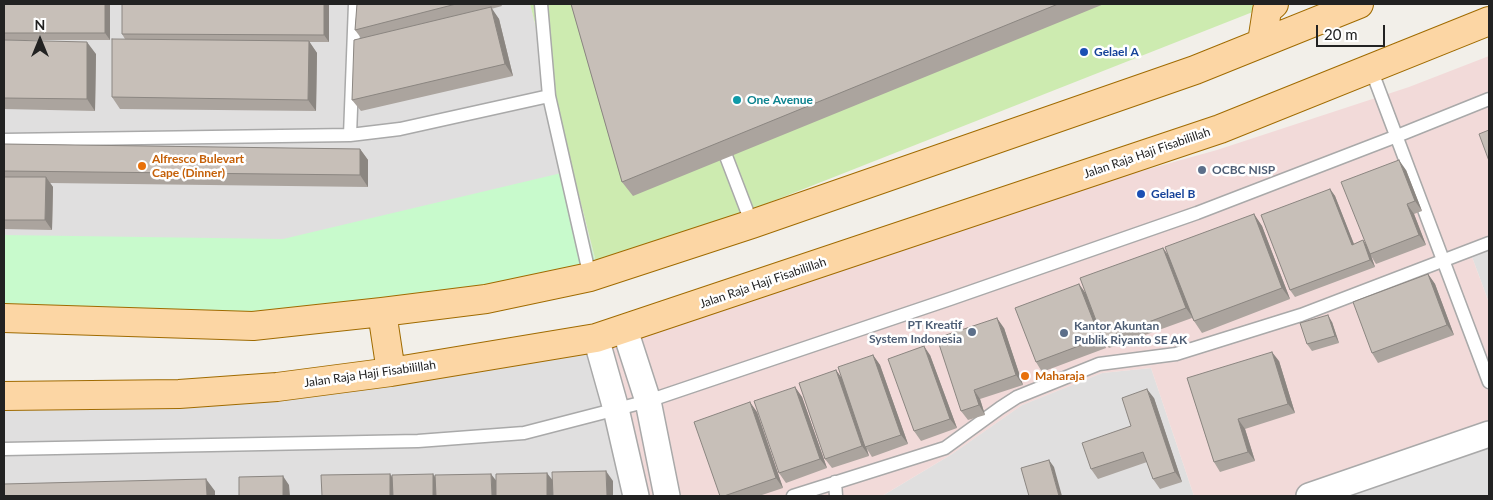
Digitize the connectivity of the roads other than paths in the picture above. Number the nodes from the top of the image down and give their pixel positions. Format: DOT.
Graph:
graph roads {
  1 [pos="355,4"];
  2 [pos="542,4"];
  3 [pos="1274,4"];
  4 [pos="1359,4"];
  5 [pos="1489,21"];
  6 [pos="1262,42"];
  7 [pos="1371,69"];
  8 [pos="549,96"];
  9 [pos="1489,99"];
  10 [pos="716,131"];
  11 [pos="350,135"];
  12 [pos="1397,136"];
  13 [pos="4,140"];
  14 [pos="752,224"];
  15 [pos="1489,243"];
  16 [pos="1445,262"];
  17 [pos="590,277"];
  18 [pos="382,312"];
  19 [pos="4,318"];
  20 [pos="625,330"];
  21 [pos="596,338"];
  22 [pos="391,372"];
  23 [pos="1489,382"];
  24 [pos="4,396"];
  25 [pos="648,401"];
  26 [pos="616,409"];
  27 [pos="1489,434"];
  28 [pos="4,449"];
  29 [pos="835,482"];
  30 [pos="636,496"];
  31 [pos="667,496"];
  32 [pos="793,496"];
  33 [pos="836,496"];
  34 [pos="1309,496"];
  1 -- 11 [label="lane"];
  2 -- 8 [label="lane"];
  3 -- 6 [label="main road"];
  4 -- 6 [label="main road"];
  5 -- 7 [label="main road, Jalan Raja Haji Fisabilillah"];
  6 -- 14 [label="main road"];
  7 -- 12 [label="lane"];
  7 -- 20 [label="main road, Jalan Raja Haji Fisabilillah"];
  8 -- 11 [label="lane"];
  8 -- 17 [label="lane"];
  9 -- 12 [label="lane"];
  10 -- 14 [label="lane"];
  11 -- 13 [label="lane"];
  12 -- 16 [label="lane"];
  12 -- 25 [label="lane"];
  14 -- 17 [label="main road"];
  15 -- 16 [label="lane"];
  16 -- 23 [label="lane"];
  16 -- 29 [label="lane"];
  17 -- 18 [label="main road"];
  18 -- 19 [label="main road"];
  18 -- 22 [label="main road"];
  20 -- 21 [label="main road, Jalan Raja Haji Fisabilillah"];
  20 -- 25 [label="street"];
  21 -- 22 [label="main road, Jalan Raja Haji Fisabilillah"];
  21 -- 26 [label="street"];
  22 -- 24 [label="main road, Jalan Raja Haji Fisabilillah"];
  25 -- 26 [label="lane"];
  25 -- 31 [label="street"];
  26 -- 28 [label="lane"];
  26 -- 30 [label="street"];
  27 -- 34 [label="street"];
  29 -- 32 [label="lane"];
  29 -- 33 [label="lane"];
}
